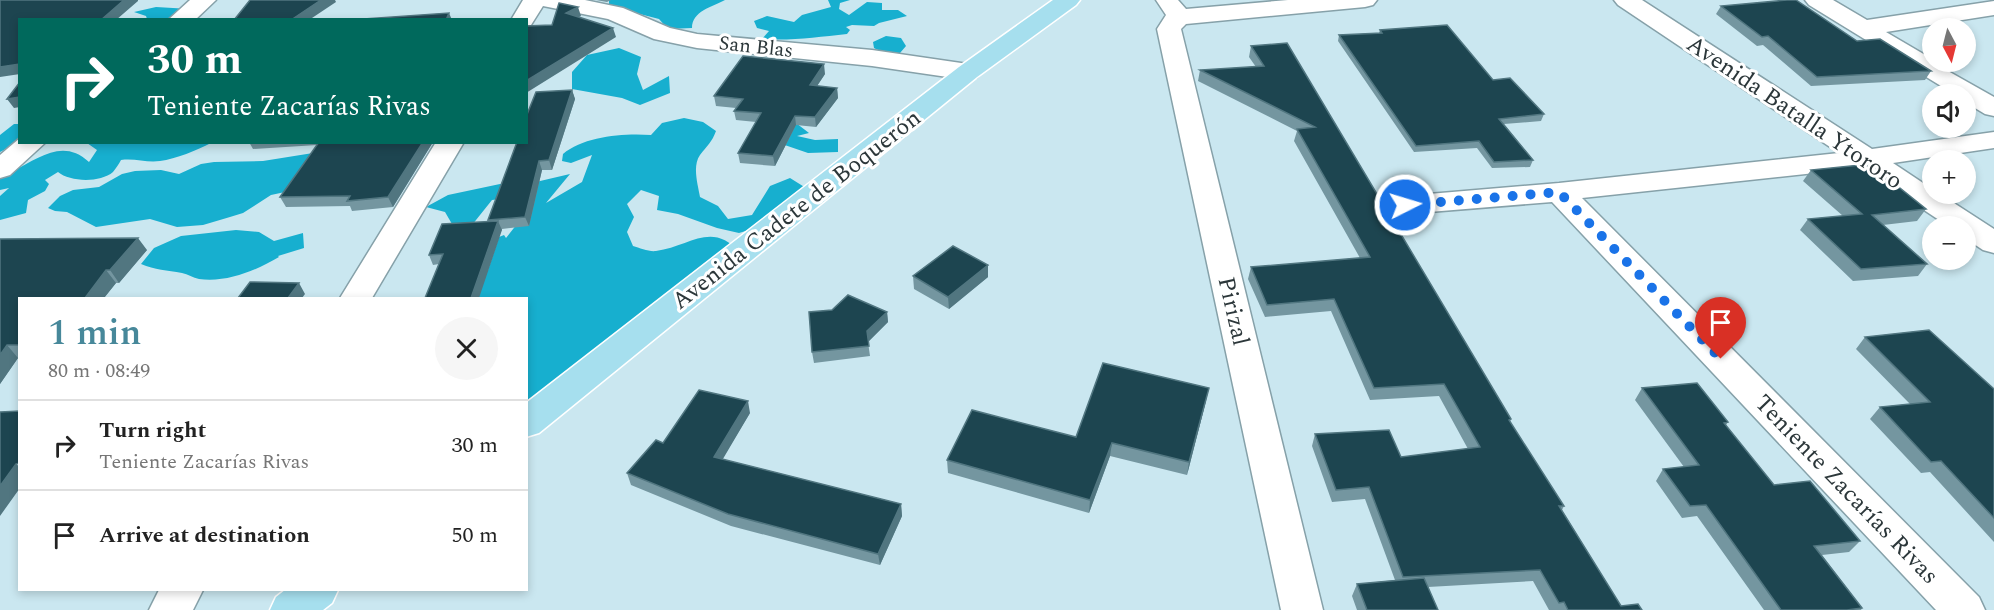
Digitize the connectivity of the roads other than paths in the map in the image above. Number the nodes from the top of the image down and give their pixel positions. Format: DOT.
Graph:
graph roads {
  1 [pos="204,0"];
  2 [pos="535,0"];
  3 [pos="549,0"];
  4 [pos="1068,0"];
  5 [pos="1365,0"];
  6 [pos="1626,0"];
  7 [pos="1817,0"];
  8 [pos="1994,8"];
  9 [pos="1173,9"];
  10 [pos="182,18"];
  11 [pos="524,18"];
  12 [pos="1863,28"];
  13 [pos="968,72"];
  14 [pos="1994,108"];
  15 [pos="1994,140"];
  16 [pos="30,144"];
  17 [pos="449,144"];
  18 [pos="1864,159"];
  19 [pos="0,169"];
  20 [pos="1559,192"];
  21 [pos="1405,205"];
  22 [pos="1994,243"];
  23 [pos="357,297"];
  24 [pos="528,421"];
  25 [pos="181,591"];
  26 [pos="315,591"];
  27 [pos="170,610"];
  28 [pos="291,610"];
  29 [pos="1302,610"];
  30 [pos="1964,610"];
  1 -- 10 [label="street"];
  2 -- 11 [label="street"];
  3 -- 13 [label="street, San Blas"];
  4 -- 13 [label="main road, Avenida Cadete de Boquerón"];
  5 -- 9 [label="street"];
  6 -- 18 [label="street, Avenida Batalla Ytororo"];
  7 -- 12 [label="street"];
  8 -- 12 [label="street"];
  9 -- 29 [label="street, Pirizal"];
  12 -- 14 [label="street"];
  13 -- 24 [label="main road, Avenida Cadete de Boquerón"];
  15 -- 18 [label="street"];
  16 -- 19 [label="street"];
  17 -- 23 [label="street"];
  18 -- 20 [label="street"];
  18 -- 22 [label="street, Avenida Batalla Ytororo"];
  20 -- 21 [label="street"];
  20 -- 30 [label="street, Teniente Zacarías Rivas"];
  25 -- 27 [label="street"];
  26 -- 28 [label="main road"];
}
